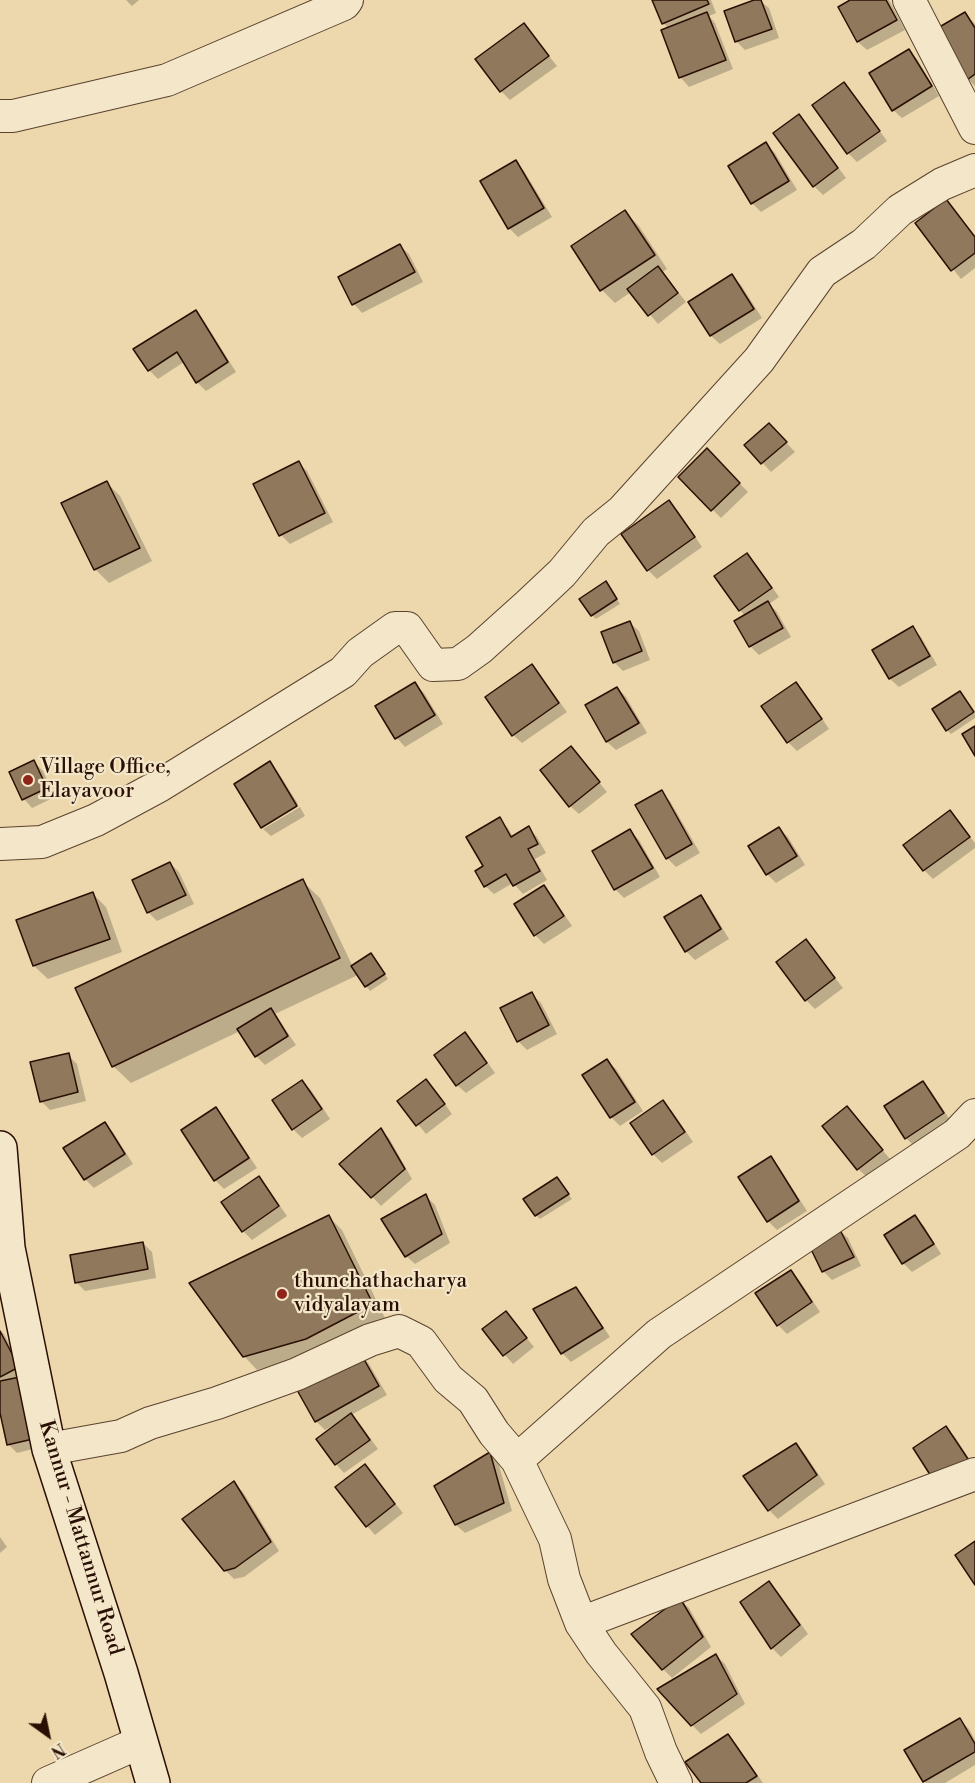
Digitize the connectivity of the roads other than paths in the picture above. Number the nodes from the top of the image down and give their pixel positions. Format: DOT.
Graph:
graph roads {
  1 [pos="347,0"];
  2 [pos="909,0"];
  3 [pos="0,116"];
  4 [pos="975,128"];
  5 [pos="975,170"];
  6 [pos="0,844"];
  7 [pos="975,1115"];
  8 [pos="0,1148"];
  9 [pos="4,1251"];
  10 [pos="49,1449"];
  11 [pos="518,1460"];
  12 [pos="975,1474"];
  13 [pos="581,1623"];
  14 [pos="141,1742"];
  15 [pos="48,1783"];
  16 [pos="153,1783"];
  17 [pos="676,1783"];
  1 -- 3 [label="street"];
  2 -- 4 [label="street"];
  5 -- 6 [label="street"];
  7 -- 11 [label="street"];
  8 -- 9 [label="main road, Kannur - Mattannur Road"];
  9 -- 10 [label="main road, Kannur - Mattannur Road"];
  10 -- 11 [label="street"];
  10 -- 14 [label="main road, Kannur - Mattannur Road"];
  11 -- 13 [label="street"];
  12 -- 13 [label="street"];
  13 -- 17 [label="street"];
  14 -- 15 [label="street"];
  14 -- 16 [label="main road, Kannur - Mattannur Road"];
}
